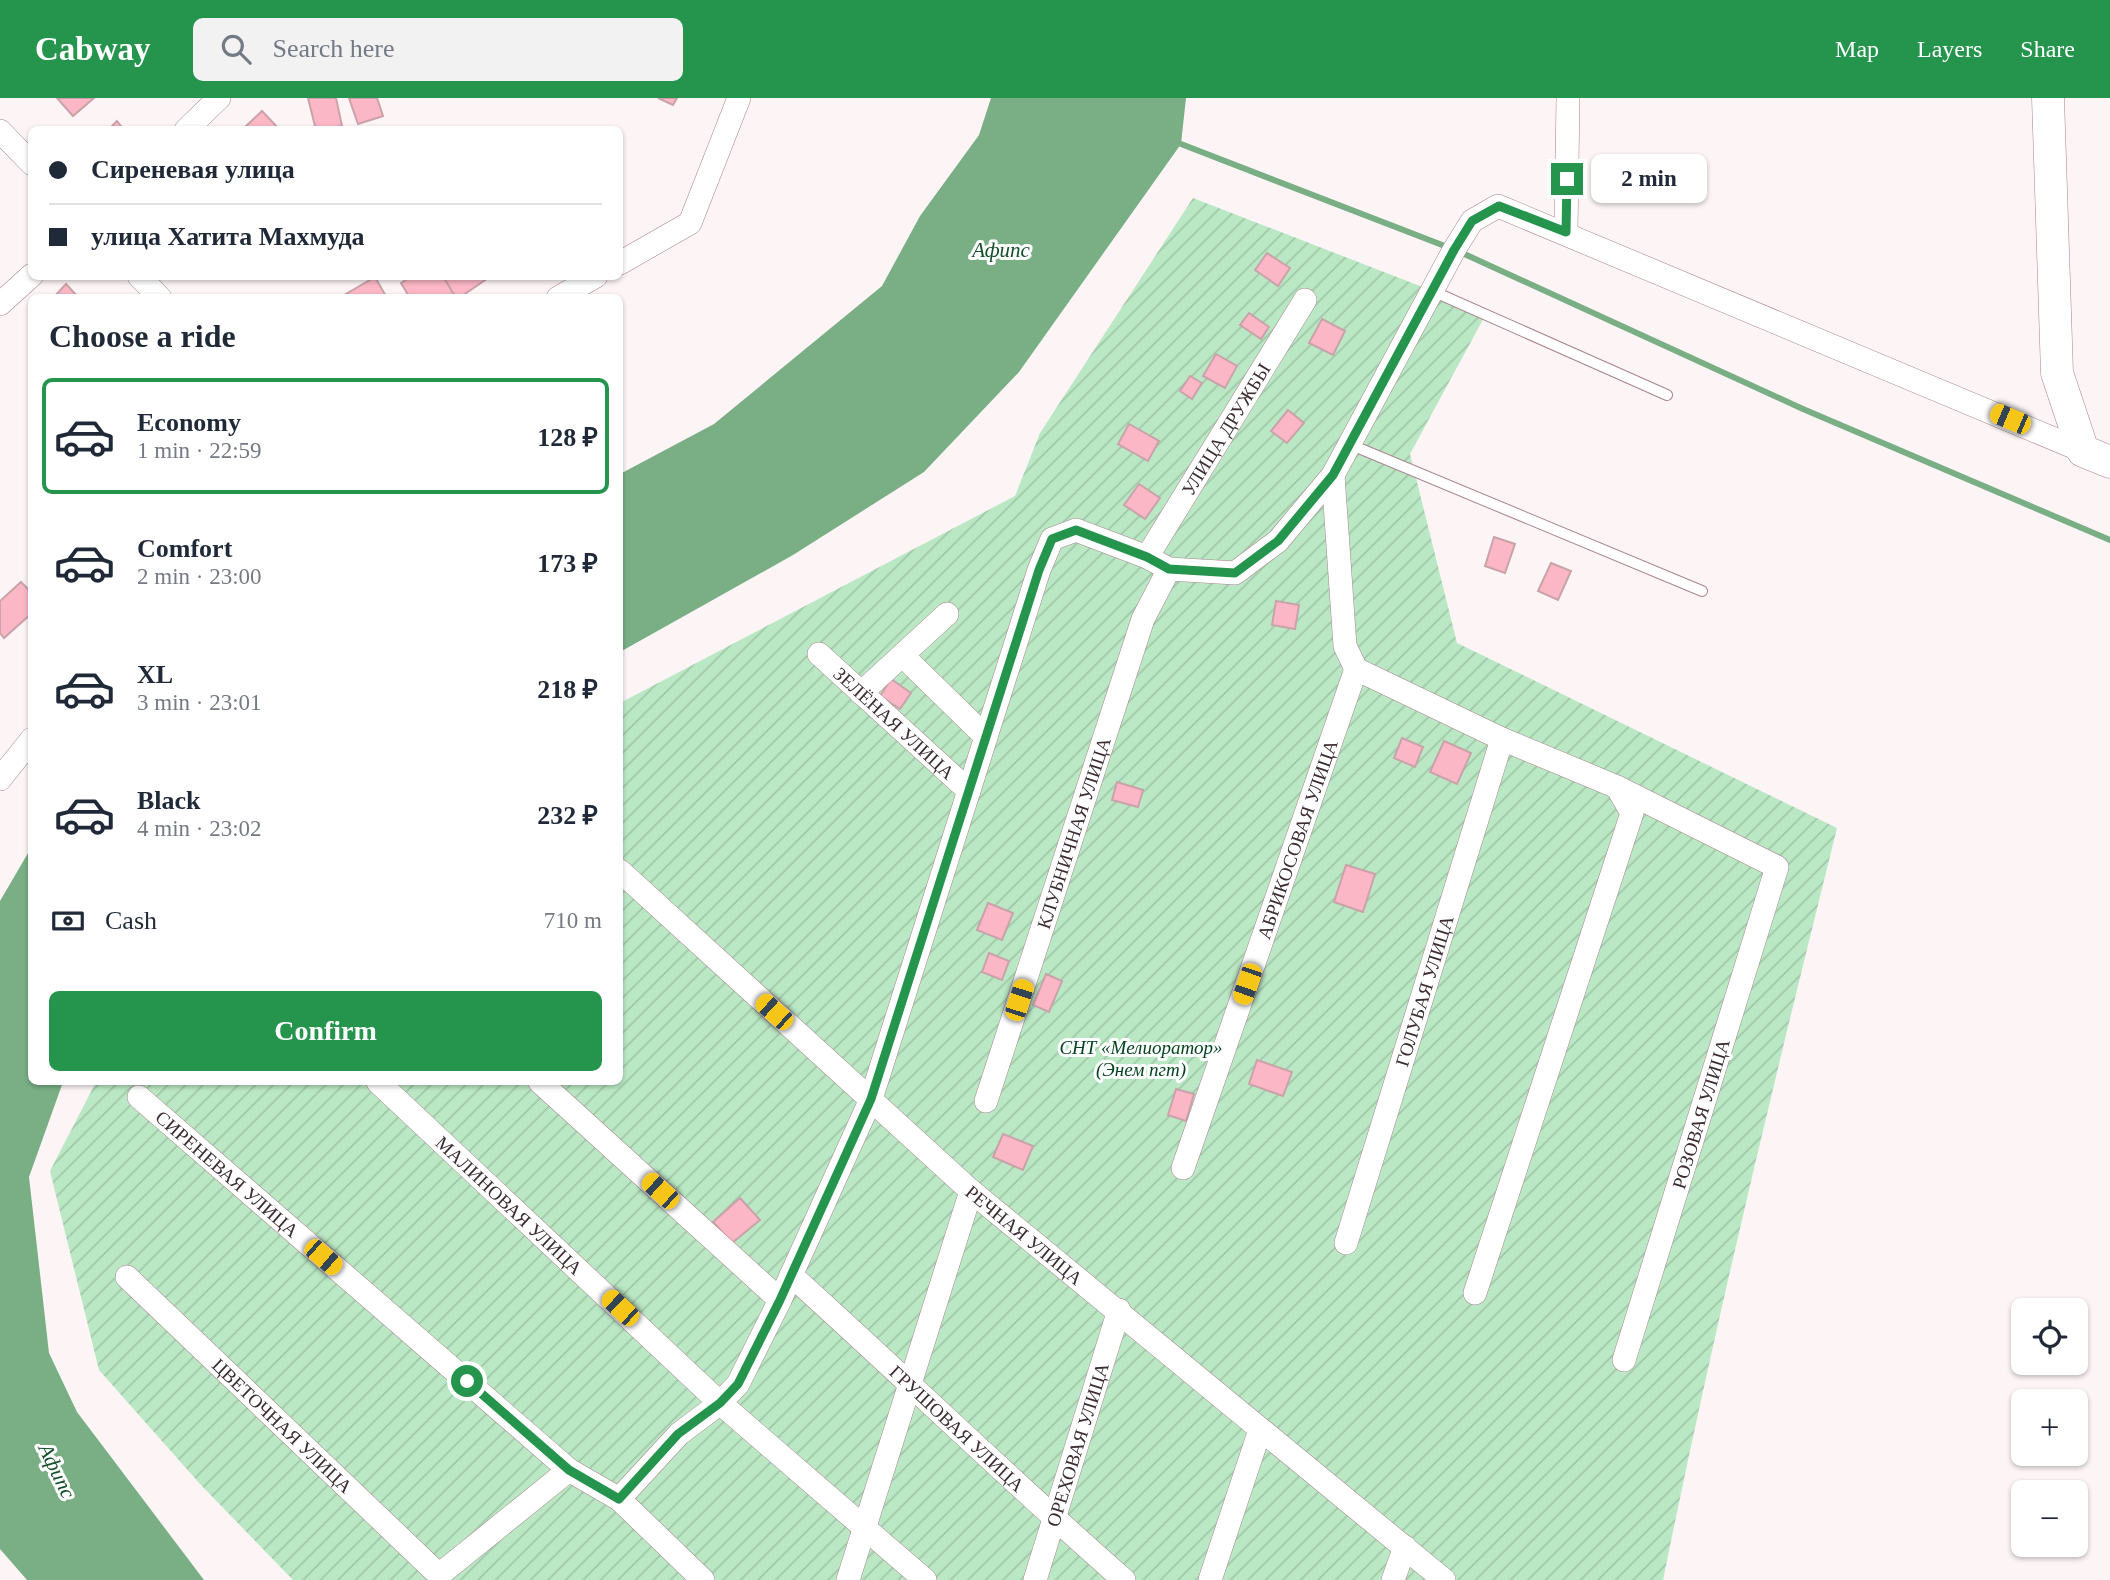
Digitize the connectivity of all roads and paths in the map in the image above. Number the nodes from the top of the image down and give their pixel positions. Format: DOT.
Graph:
graph roads {
  1 [pos="219,98"];
  2 [pos="739,98"];
  3 [pos="1568,98"];
  4 [pos="2048,98"];
  5 [pos="190,126"];
  6 [pos="0,131"];
  7 [pos="28,160"];
  8 [pos="1566,232"];
  9 [pos="623,261"];
  10 [pos="28,279"];
  11 [pos="143,280"];
  12 [pos="589,280"];
  13 [pos="1430,290"];
  14 [pos="156,294"];
  15 [pos="565,294"];
  16 [pos="1305,299"];
  17 [pos="0,304"];
  18 [pos="1667,395"];
  19 [pos="1349,444"];
  20 [pos="2097,456"];
  21 [pos="1333,475"];
  22 [pos="1147,557"];
  23 [pos="1169,569"];
  24 [pos="1702,591"];
  25 [pos="947,614"];
  26 [pos="819,654"];
  27 [pos="903,656"];
  28 [pos="1356,669"];
  29 [pos="861,693"];
  30 [pos="986,737"];
  31 [pos="1502,738"];
  32 [pos="28,744"];
  33 [pos="1,777"];
  34 [pos="1617,787"];
  35 [pos="969,790"];
  36 [pos="623,874"];
  37 [pos="381,1085"];
  38 [pos="543,1085"];
  39 [pos="139,1097"];
  40 [pos="871,1099"];
  41 [pos="986,1101"];
  42 [pos="1183,1167"];
  43 [pos="971,1191"];
  44 [pos="1346,1243"];
  45 [pos="791,1275"];
  46 [pos="127,1277"];
  47 [pos="1475,1293"];
  48 [pos="780,1300"];
  49 [pos="1119,1310"];
  50 [pos="1624,1360"];
  51 [pos="911,1383"];
  52 [pos="720,1403"];
  53 [pos="1260,1430"];
  54 [pos="569,1470"];
  55 [pos="619,1499"];
  56 [pos="1054,1518"];
  57 [pos="865,1526"];
  58 [pos="1405,1547"];
  59 [pos="703,1580"];
  60 [pos="848,1580"];
  61 [pos="925,1580"];
  62 [pos="1035,1580"];
  63 [pos="1124,1580"];
  64 [pos="1210,1580"];
  65 [pos="1393,1580"];
  66 [pos="1444,1580"];
  1 -- 5 [label="street"];
  2 -- 9 [label="street"];
  3 -- 8 [label="street"];
  4 -- 20 [label="street"];
  6 -- 7 [label="street"];
  8 -- 13 [label="street"];
  8 -- 20 [label="street"];
  10 -- 17 [label="street"];
  11 -- 14 [label="street"];
  12 -- 15 [label="street"];
  13 -- 18 [label="lane"];
  13 -- 19 [label="street"];
  16 -- 22 [label="street, УЛИЦА ДРУЖБЫ"];
  19 -- 21 [label="street"];
  19 -- 24 [label="lane"];
  21 -- 23 [label="street"];
  21 -- 28 [label="street"];
  22 -- 23 [label="street"];
  22 -- 30 [label="street"];
  23 -- 41 [label="street, КЛУБНИЧНАЯ УЛИЦА"];
  25 -- 27 [label="street"];
  26 -- 29 [label="street, ЗЕЛЁНАЯ УЛИЦА"];
  27 -- 29 [label="street"];
  27 -- 30 [label="street"];
  28 -- 31 [label="street"];
  28 -- 42 [label="street, АБРИКОСОВАЯ УЛИЦА"];
  29 -- 35 [label="street, ЗЕЛЁНАЯ УЛИЦА"];
  30 -- 35 [label="street"];
  31 -- 34 [label="street"];
  31 -- 44 [label="street, ГОЛУБАЯ УЛИЦА"];
  32 -- 33 [label="street"];
  34 -- 47 [label="street"];
  34 -- 50 [label="street, РОЗОВАЯ УЛИЦА"];
  35 -- 40 [label="street"];
  36 -- 40 [label="street, РЕЧНАЯ УЛИЦА"];
  37 -- 52 [label="street, МАЛИНОВАЯ УЛИЦА"];
  38 -- 48 [label="street"];
  39 -- 54 [label="street, СИРЕНЕВАЯ УЛИЦА"];
  40 -- 43 [label="street, РЕЧНАЯ УЛИЦА"];
  40 -- 45 [label="street"];
  43 -- 49 [label="street, РЕЧНАЯ УЛИЦА"];
  43 -- 51 [label="street"];
  45 -- 48 [label="street"];
  45 -- 51 [label="street, ГРУШОВАЯ УЛИЦА"];
  46 -- 54 [label="street, ЦВЕТОЧНАЯ УЛИЦА"];
  48 -- 52 [label="street"];
  49 -- 53 [label="street, РЕЧНАЯ УЛИЦА"];
  49 -- 56 [label="street, ОРЕХОВАЯ УЛИЦА"];
  51 -- 56 [label="street, ГРУШОВАЯ УЛИЦА"];
  51 -- 57 [label="street"];
  52 -- 55 [label="street"];
  52 -- 57 [label="street, МАЛИНОВАЯ УЛИЦА"];
  53 -- 58 [label="street, РЕЧНАЯ УЛИЦА"];
  53 -- 64 [label="street"];
  54 -- 55 [label="street, СИРЕНЕВАЯ УЛИЦА"];
  55 -- 59 [label="street, СИРЕНЕВАЯ УЛИЦА"];
  56 -- 62 [label="street, ОРЕХОВАЯ УЛИЦА"];
  56 -- 63 [label="street, ГРУШОВАЯ УЛИЦА"];
  57 -- 60 [label="street"];
  57 -- 61 [label="street, МАЛИНОВАЯ УЛИЦА"];
  58 -- 65 [label="street"];
  58 -- 66 [label="street, РЕЧНАЯ УЛИЦА"];
}
